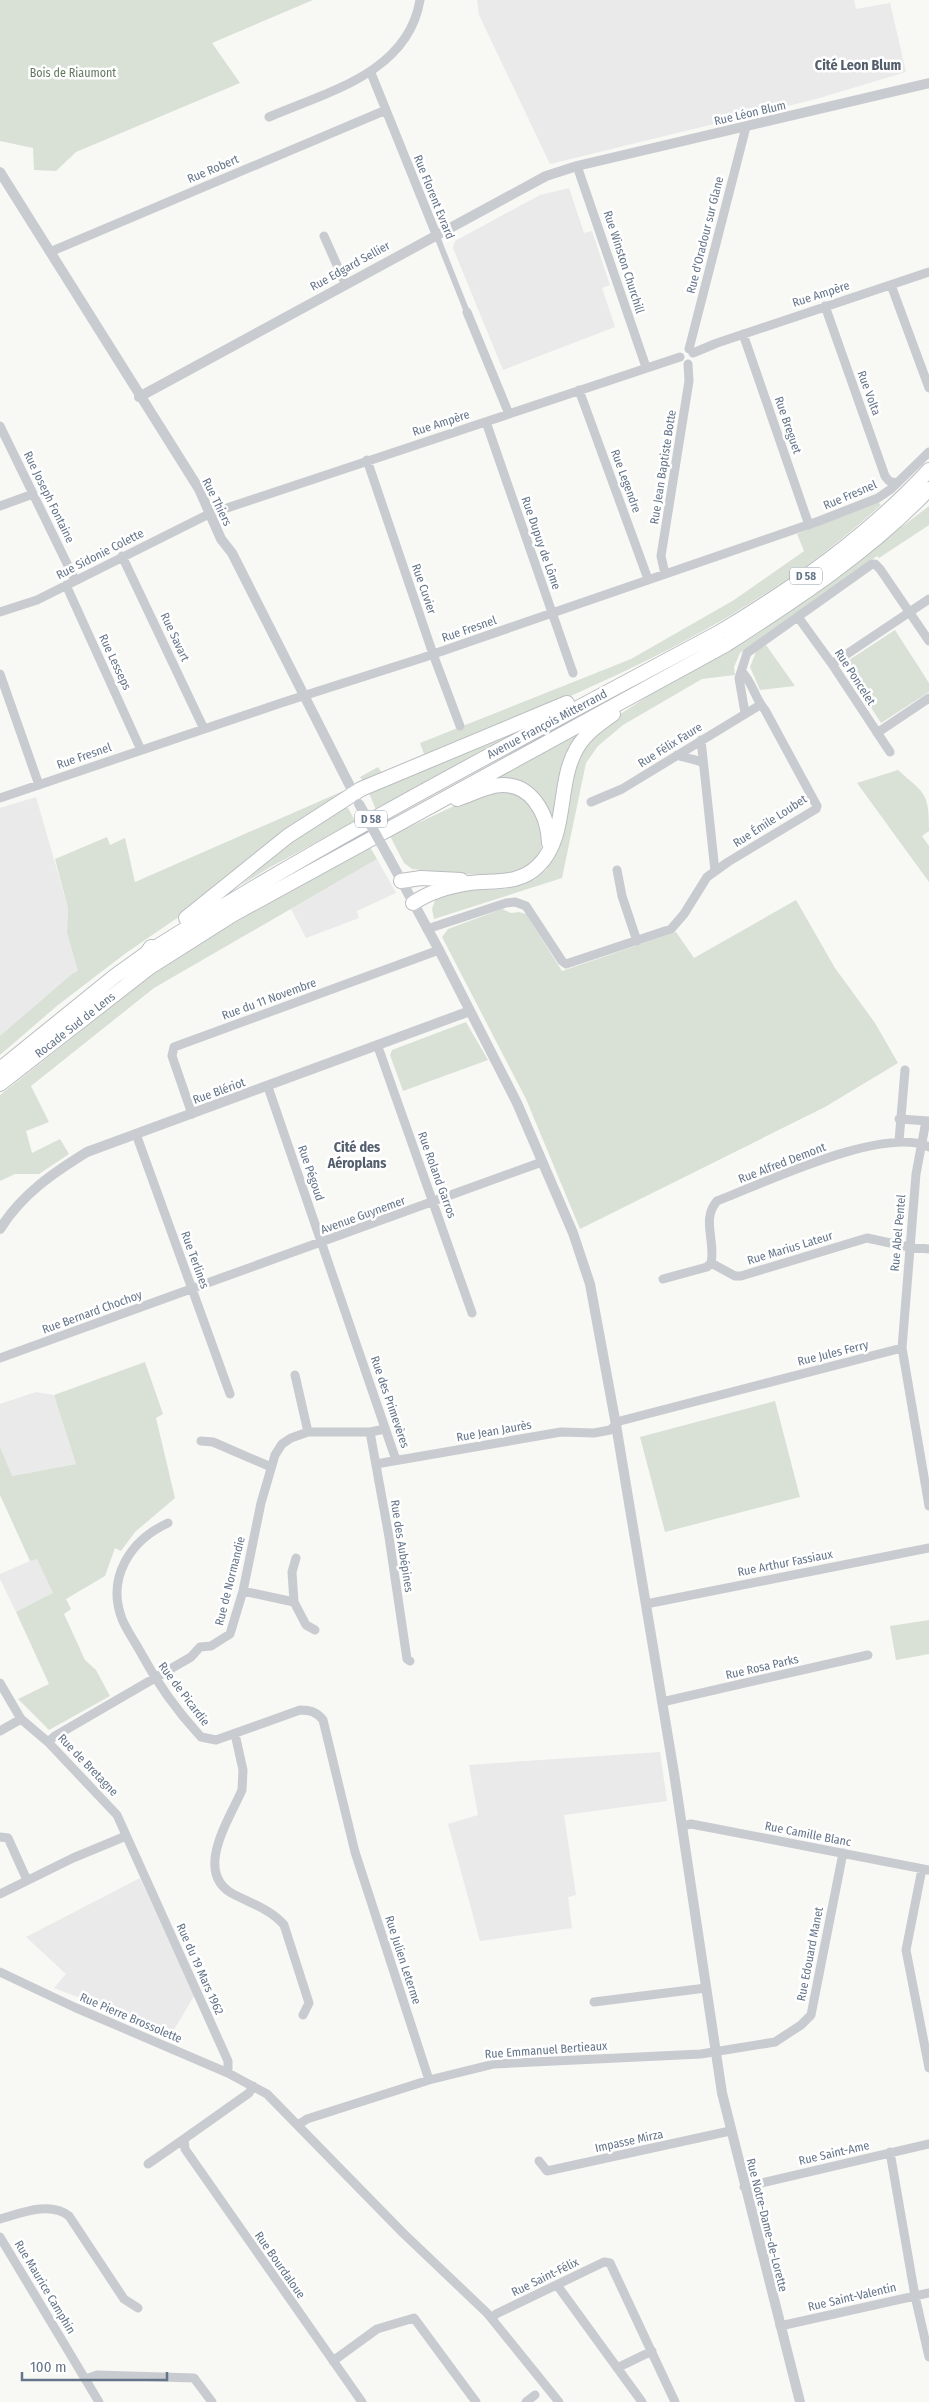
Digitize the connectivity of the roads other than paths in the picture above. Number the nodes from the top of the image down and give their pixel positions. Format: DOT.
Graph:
graph roads {
  1 [pos="420,0"];
  2 [pos="371,72"];
  3 [pos="929,83"];
  4 [pos="386,110"];
  5 [pos="269,117"];
  6 [pos="746,127"];
  7 [pos="577,166"];
  8 [pos="1,176"];
  9 [pos="436,234"];
  10 [pos="324,236"];
  11 [pos="50,252"];
  12 [pos="929,272"];
  13 [pos="345,283"];
  14 [pos="891,284"];
  15 [pos="824,306"];
  16 [pos="467,312"];
  17 [pos="693,332"];
  18 [pos="742,334"];
  19 [pos="707,346"];
  20 [pos="691,351"];
  21 [pos="680,357"];
  22 [pos="688,364"];
  23 [pos="646,367"];
  24 [pos="929,388"];
  25 [pos="579,390"];
  26 [pos="139,397"];
  27 [pos="509,414"];
  28 [pos="486,422"];
  29 [pos="0,426"];
  30 [pos="929,452"];
  31 [pos="367,460"];
  32 [pos="929,470"];
  33 [pos="897,483"];
  34 [pos="929,489"];
  35 [pos="33,494"];
  36 [pos="929,501"];
  37 [pos="0,506"];
  38 [pos="209,514"];
  39 [pos="903,515"];
  40 [pos="809,525"];
  41 [pos="122,556"];
  42 [pos="665,574"];
  43 [pos="648,579"];
  44 [pos="75,580"];
  45 [pos="66,585"];
  46 [pos="929,599"];
  47 [pos="0,612"];
  48 [pos="908,612"];
  49 [pos="552,614"];
  50 [pos="798,616"];
  51 [pos="929,641"];
  52 [pos="433,654"];
  53 [pos="832,663"];
  54 [pos="742,672"];
  55 [pos="573,673"];
  56 [pos="0,674"];
  57 [pos="651,685"];
  58 [pos="602,694"];
  59 [pos="304,696"];
  60 [pos="929,698"];
  61 [pos="760,705"];
  62 [pos="745,713"];
  63 [pos="460,726"];
  64 [pos="204,729"];
  65 [pos="877,733"];
  66 [pos="701,740"];
  67 [pos="141,750"];
  68 [pos="890,752"];
  69 [pos="677,755"];
  70 [pos="703,763"];
  71 [pos="39,785"];
  72 [pos="0,798"];
  73 [pos="357,799"];
  74 [pos="591,802"];
  75 [pos="432,805"];
  76 [pos="550,848"];
  77 [pos="714,856"];
  78 [pos="728,862"];
  79 [pos="617,870"];
  80 [pos="715,871"];
  81 [pos="401,881"];
  82 [pos="469,883"];
  83 [pos="413,903"];
  84 [pos="427,929"];
  85 [pos="637,942"];
  86 [pos="439,950"];
  87 [pos="149,960"];
  88 [pos="470,1012"];
  89 [pos="378,1047"];
  90 [pos="0,1069"];
  91 [pos="905,1070"];
  92 [pos="0,1084"];
  93 [pos="268,1086"];
  94 [pos="192,1114"];
  95 [pos="899,1119"];
  96 [pos="928,1121"];
  97 [pos="136,1134"];
  98 [pos="899,1141"];
  99 [pos="925,1145"];
  100 [pos="542,1162"];
  101 [pos="434,1202"];
  102 [pos="0,1230"];
  103 [pos="322,1243"];
  104 [pos="909,1247"];
  105 [pos="929,1249"];
  106 [pos="711,1263"];
  107 [pos="664,1279"];
  108 [pos="192,1290"];
  109 [pos="472,1313"];
  110 [pos="902,1348"];
  111 [pos="360,1352"];
  112 [pos="0,1358"];
  113 [pos="295,1375"];
  114 [pos="230,1394"];
  115 [pos="616,1425"];
  116 [pos="385,1429"];
  117 [pos="308,1432"];
  118 [pos="370,1432"];
  119 [pos="201,1440"];
  120 [pos="396,1460"];
  121 [pos="376,1464"];
  122 [pos="271,1467"];
  123 [pos="929,1506"];
  124 [pos="168,1522"];
  125 [pos="929,1548"];
  126 [pos="296,1558"];
  127 [pos="243,1591"];
  128 [pos="294,1602"];
  129 [pos="646,1604"];
  130 [pos="315,1630"];
  131 [pos="868,1655"];
  132 [pos="410,1662"];
  133 [pos="155,1678"];
  134 [pos="0,1683"];
  135 [pos="662,1702"];
  136 [pos="20,1719"];
  137 [pos="0,1731"];
  138 [pos="235,1734"];
  139 [pos="48,1742"];
  140 [pos="682,1826"];
  141 [pos="126,1836"];
  142 [pos="0,1837"];
  143 [pos="354,1847"];
  144 [pos="843,1853"];
  145 [pos="926,1869"];
  146 [pos="144,1875"];
  147 [pos="27,1880"];
  148 [pos="0,1894"];
  149 [pos="0,1972"];
  150 [pos="706,1988"];
  151 [pos="594,2002"];
  152 [pos="303,2015"];
  153 [pos="715,2053"];
  154 [pos="929,2068"];
  155 [pos="228,2073"];
  156 [pos="429,2080"];
  157 [pos="253,2086"];
  158 [pos="298,2125"];
  159 [pos="730,2131"];
  160 [pos="184,2139"];
  161 [pos="929,2144"];
  162 [pos="890,2152"];
  163 [pos="539,2161"];
  164 [pos="148,2164"];
  165 [pos="744,2187"];
  166 [pos="0,2219"];
  167 [pos="0,2237"];
  168 [pos="557,2285"];
  169 [pos="929,2293"];
  170 [pos="915,2296"];
  171 [pos="138,2308"];
  172 [pos="492,2318"];
  173 [pos="780,2326"];
  174 [pos="652,2350"];
  175 [pos="929,2357"];
  176 [pos="333,2361"];
  177 [pos="618,2368"];
  178 [pos="86,2379"];
  179 [pos="535,2395"];
  180 [pos="99,2402"];
  181 [pos="212,2402"];
  182 [pos="362,2402"];
  183 [pos="476,2402"];
  184 [pos="526,2402"];
  185 [pos="559,2402"];
  186 [pos="642,2402"];
  187 [pos="675,2402"];
  188 [pos="800,2402"];
  1 -- 2 [label="street"];
  2 -- 4 [label="street, Rue Florent Evrard"];
  2 -- 5 [label="street"];
  3 -- 6 [label="street, Rue Léon Blum"];
  4 -- 9 [label="street, Rue Florent Evrard"];
  4 -- 11 [label="street, Rue Robert"];
  6 -- 7 [label="street, Rue Léon Blum"];
  6 -- 17 [label="street, Rue d'Oradour sur Glane"];
  7 -- 9 [label="street, Rue Edgard Sellier"];
  7 -- 23 [label="street, Rue Winston Churchill"];
  8 -- 11 [label="street, Rue Thiers"];
  9 -- 13 [label="street, Rue Edgard Sellier"];
  9 -- 16 [label="street, Rue Florent Evrard"];
  10 -- 13 [label="street"];
  11 -- 26 [label="street, Rue Thiers"];
  12 -- 14 [label="street, Rue Ampère"];
  13 -- 26 [label="street, Rue Edgard Sellier"];
  14 -- 15 [label="street, Rue Ampère"];
  14 -- 24 [label="street"];
  15 -- 18 [label="street, Rue Ampère"];
  15 -- 33 [label="street, Rue Volta"];
  16 -- 27 [label="street, Rue Florent Evrard"];
  17 -- 19 [label="street"];
  17 -- 20 [label="street, Rue d'Oradour sur Glane"];
  18 -- 19 [label="street, Rue Ampère"];
  18 -- 40 [label="street, Rue Breguet"];
  19 -- 20 [label="street, Rue Ampère"];
  20 -- 21 [label="street"];
  20 -- 22 [label="street"];
  21 -- 22 [label="street"];
  21 -- 23 [label="street, Rue Ampère"];
  22 -- 42 [label="street, Rue Jean Baptiste Botte"];
  23 -- 25 [label="street, Rue Ampère"];
  25 -- 27 [label="street, Rue Ampère"];
  25 -- 43 [label="street, Rue Legendre"];
  26 -- 38 [label="street, Rue Thiers"];
  27 -- 28 [label="street, Rue Ampère"];
  28 -- 31 [label="street, Rue Ampère"];
  28 -- 49 [label="street, Rue Dupuy de Lôme"];
  29 -- 35 [label="street, Rue Joseph Fontaine"];
  30 -- 33 [label="street, Rue Fresnel"];
  31 -- 38 [label="street, Rue Ampère"];
  31 -- 52 [label="street, Rue Cuvier"];
  32 -- 58 [label="highway, Avenue François Mitterrand / D 58"];
  33 -- 40 [label="street, Rue Fresnel"];
  34 -- 39 [label="highway, Avenue François Mitterrand / D 58"];
  35 -- 37 [label="street"];
  35 -- 44 [label="street, Rue Joseph Fontaine"];
  36 -- 39 [label="highway"];
  38 -- 41 [label="street, Rue Sidonie Colette"];
  38 -- 59 [label="street, Rue Thiers"];
  39 -- 57 [label="highway, Avenue François Mitterrand / D 58"];
  40 -- 42 [label="street, Rue Fresnel"];
  41 -- 44 [label="street, Rue Sidonie Colette"];
  41 -- 64 [label="street, Rue Savart"];
  42 -- 43 [label="street, Rue Fresnel"];
  43 -- 49 [label="street, Rue Fresnel"];
  44 -- 45 [label="street, Rue Sidonie Colette"];
  45 -- 47 [label="street, Rue Sidonie Colette"];
  45 -- 67 [label="street, Rue Lesseps"];
  46 -- 48 [label="street"];
  48 -- 50 [label="street"];
  48 -- 51 [label="street"];
  48 -- 53 [label="street"];
  49 -- 52 [label="street, Rue Fresnel"];
  49 -- 55 [label="street, Rue Dupuy de Lôme"];
  50 -- 53 [label="street, Rue Poncelet"];
  50 -- 54 [label="street"];
  52 -- 59 [label="street, Rue Fresnel"];
  52 -- 63 [label="street, Rue Cuvier"];
  53 -- 65 [label="street, Rue Poncelet"];
  54 -- 61 [label="street, Rue Émile Loubet"];
  54 -- 62 [label="street"];
  56 -- 71 [label="street"];
  57 -- 75 [label="highway, Avenue François Mitterrand / D 58"];
  57 -- 76 [label="highway"];
  58 -- 73 [label="highway"];
  58 -- 87 [label="highway, Avenue François Mitterrand / D 58"];
  59 -- 64 [label="street, Rue Fresnel"];
  59 -- 73 [label="street, Rue Thiers"];
  60 -- 65 [label="street"];
  61 -- 62 [label="street, Rue Félix Faure"];
  61 -- 78 [label="street, Rue Émile Loubet"];
  62 -- 66 [label="street, Rue Félix Faure"];
  64 -- 67 [label="street, Rue Fresnel"];
  65 -- 68 [label="street, Rue Poncelet"];
  66 -- 69 [label="street, Rue Félix Faure"];
  66 -- 70 [label="street"];
  67 -- 71 [label="street, Rue Fresnel"];
  69 -- 70 [label="street"];
  69 -- 74 [label="street, Rue Félix Faure"];
  70 -- 77 [label="street"];
  71 -- 72 [label="street, Rue Fresnel"];
  73 -- 81 [label="street, Rue Thiers, bridge"];
  73 -- 87 [label="highway"];
  75 -- 76 [label="highway"];
  75 -- 87 [label="highway, Avenue François Mitterrand / D 58"];
  76 -- 82 [label="highway"];
  77 -- 78 [label="street"];
  77 -- 80 [label="street"];
  78 -- 80 [label="street, Rue Émile Loubet"];
  79 -- 85 [label="street"];
  80 -- 85 [label="street, Rue Émile Loubet"];
  81 -- 82 [label="highway"];
  81 -- 83 [label="street"];
  82 -- 83 [label="highway"];
  83 -- 84 [label="street"];
  84 -- 85 [label="street"];
  84 -- 86 [label="street, Rue Notre-Dame-de-Lorette"];
  86 -- 88 [label="street, Rue Notre-Dame-de-Lorette"];
  86 -- 94 [label="street, Rue du 11 Novembre"];
  87 -- 90 [label="highway, D 58"];
  87 -- 92 [label="highway, Rocade Sud de Lens / D 58"];
  88 -- 89 [label="street, Rue Blériot"];
  88 -- 100 [label="street, Rue Notre-Dame-de-Lorette"];
  89 -- 93 [label="street, Rue Blériot"];
  89 -- 101 [label="street, Rue Roland Garros"];
  91 -- 95 [label="street"];
  93 -- 94 [label="street, Rue Blériot"];
  93 -- 103 [label="street, Rue Pégoud"];
  94 -- 97 [label="street, Rue Blériot"];
  95 -- 96 [label="street"];
  95 -- 98 [label="street"];
  96 -- 99 [label="street, Rue Abel Pentel"];
  97 -- 102 [label="street, Rue Blériot"];
  97 -- 108 [label="street, Rue Terlines"];
  98 -- 99 [label="street, Rue Alfred Demont"];
  98 -- 106 [label="street, Rue Alfred Demont"];
  99 -- 104 [label="street, Rue Abel Pentel"];
  100 -- 101 [label="street, Avenue Guynemer"];
  100 -- 115 [label="street, Rue Notre-Dame-de-Lorette"];
  101 -- 103 [label="street, Avenue Guynemer"];
  101 -- 109 [label="street, Rue Roland Garros"];
  103 -- 108 [label="street, Avenue Guynemer"];
  103 -- 111 [label="street, Rue Pégoud"];
  104 -- 105 [label="street, Rue Marius Lateur"];
  104 -- 106 [label="street, Rue Marius Lateur"];
  104 -- 110 [label="street, Rue Abel Pentel"];
  106 -- 107 [label="street"];
  108 -- 112 [label="street, Rue Bernard Chochoy"];
  108 -- 114 [label="street, Rue Terlines"];
  110 -- 115 [label="street, Rue Jules Ferry"];
  110 -- 123 [label="street"];
  111 -- 116 [label="street, Rue des Primevères"];
  113 -- 117 [label="street"];
  115 -- 120 [label="street, Rue Jean Jaurès"];
  115 -- 129 [label="street, Rue Notre-Dame-de-Lorette"];
  116 -- 118 [label="street"];
  116 -- 120 [label="street, Rue des Primevères"];
  117 -- 118 [label="street"];
  117 -- 122 [label="street, Rue de Normandie"];
  118 -- 121 [label="street, Rue des Aubépines"];
  119 -- 122 [label="street"];
  120 -- 121 [label="street, Rue Jean Jaurès"];
  121 -- 132 [label="street, Rue des Aubépines"];
  122 -- 127 [label="street, Rue de Normandie"];
  124 -- 133 [label="street, Rue de Picardie"];
  125 -- 129 [label="street, Rue Arthur Fassiaux"];
  126 -- 128 [label="street"];
  127 -- 128 [label="street"];
  127 -- 133 [label="street, Rue de Normandie"];
  128 -- 130 [label="street"];
  129 -- 135 [label="street, Rue Notre-Dame-de-Lorette"];
  131 -- 135 [label="street, Rue Rosa Parks"];
  133 -- 138 [label="street, Rue de Picardie"];
  133 -- 139 [label="street, Rue de Normandie"];
  134 -- 136 [label="street, Rue de Bretagne"];
  135 -- 140 [label="street, Rue Notre-Dame-de-Lorette"];
  136 -- 137 [label="street"];
  136 -- 139 [label="street, Rue de Bretagne"];
  138 -- 143 [label="street, Rue de Picardie"];
  138 -- 152 [label="street"];
  139 -- 141 [label="street, Rue de Bretagne"];
  140 -- 144 [label="street, Rue Camille Blanc"];
  140 -- 150 [label="street, Rue Notre-Dame-de-Lorette"];
  141 -- 146 [label="street, Rue de Bretagne"];
  141 -- 147 [label="street"];
  142 -- 147 [label="street"];
  143 -- 156 [label="street, Rue Julien Leterme"];
  144 -- 145 [label="street, Rue Camille Blanc"];
  144 -- 153 [label="street, Rue Edouard Manet"];
  145 -- 154 [label="street"];
  146 -- 155 [label="street, Rue du 19 Mars 1962"];
  147 -- 148 [label="street"];
  149 -- 155 [label="street, Rue Pierre Brossolette"];
  150 -- 151 [label="street"];
  150 -- 153 [label="street, Rue Notre-Dame-de-Lorette"];
  153 -- 156 [label="street, Rue Emmanuel Bertieaux"];
  153 -- 159 [label="street, Rue Notre-Dame-de-Lorette"];
  155 -- 157 [label="street, Rue Pierre Brossolette"];
  156 -- 158 [label="street, Rue Emmanuel Bertieaux"];
  157 -- 158 [label="street, Rue Pierre Brossolette"];
  157 -- 160 [label="street"];
  158 -- 172 [label="street, Rue Pierre Brossolette"];
  159 -- 163 [label="street, Impasse Mirza"];
  159 -- 165 [label="street, Rue Notre-Dame-de-Lorette"];
  160 -- 164 [label="street"];
  160 -- 176 [label="street, Rue Bourdaloue"];
  161 -- 162 [label="street, Rue Saint-Ame"];
  162 -- 165 [label="street, Rue Saint-Ame"];
  162 -- 170 [label="street"];
  165 -- 173 [label="street, Rue Notre-Dame-de-Lorette"];
  166 -- 171 [label="street"];
  167 -- 178 [label="street, Rue Maurice Camphin"];
  168 -- 172 [label="street, Rue Saint-Félix"];
  168 -- 174 [label="street, Rue Saint-Félix"];
  168 -- 177 [label="street"];
  169 -- 170 [label="street, Rue Saint-Valentin"];
  170 -- 173 [label="street, Rue Saint-Valentin"];
  170 -- 175 [label="street"];
  172 -- 185 [label="street, Rue Pierre Brossolette"];
  173 -- 188 [label="street, Rue Notre-Dame-de-Lorette"];
  174 -- 177 [label="street"];
  174 -- 187 [label="street"];
  176 -- 182 [label="street, Rue Bourdaloue"];
  176 -- 183 [label="street"];
  177 -- 186 [label="street"];
  178 -- 180 [label="street, Rue Maurice Camphin"];
  178 -- 181 [label="street"];
  179 -- 184 [label="street"];
}
